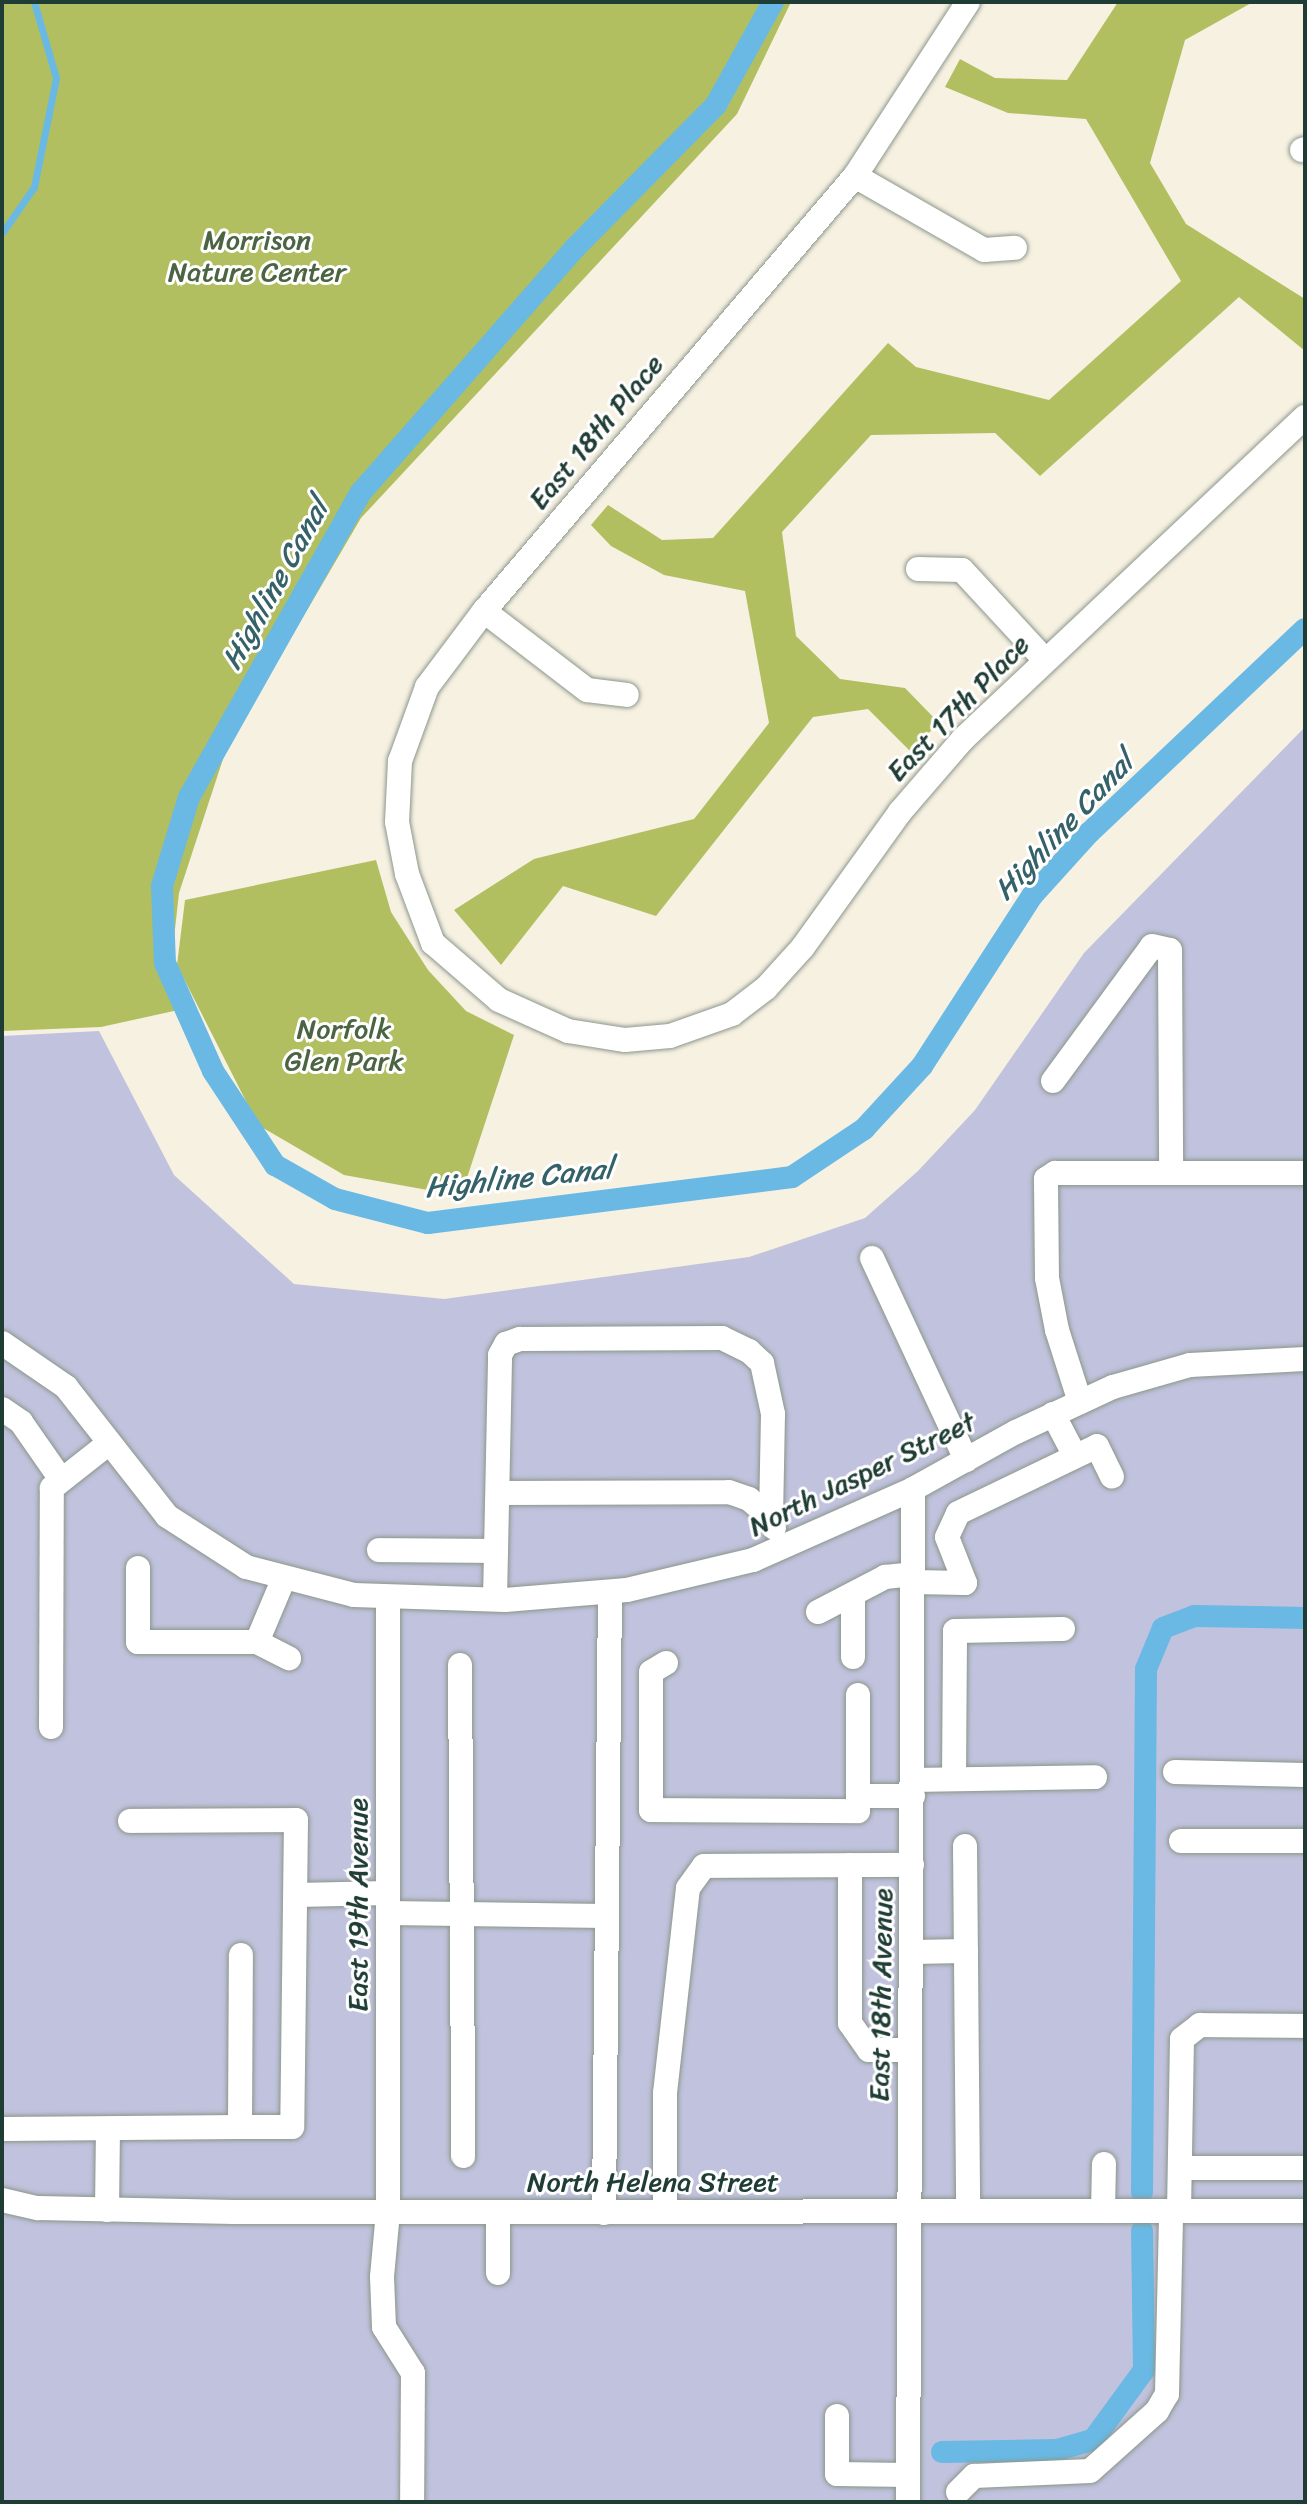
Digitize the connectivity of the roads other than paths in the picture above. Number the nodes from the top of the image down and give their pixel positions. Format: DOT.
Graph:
graph roads {
  1 [pos="968,2"];
  2 [pos="855,176"];
  3 [pos="1015,248"];
  4 [pos="1305,417"];
  5 [pos="918,569"];
  6 [pos="484,611"];
  7 [pos="1045,660"];
  8 [pos="627,695"];
  9 [pos="433,943"];
  10 [pos="1053,1081"];
  11 [pos="1171,1173"];
  12 [pos="1305,1173"];
  13 [pos="872,1258"];
  14 [pos="2,1343"];
  15 [pos="1305,1359"];
  16 [pos="1080,1402"];
  17 [pos="2,1409"];
  18 [pos="1053,1414"];
  19 [pos="109,1443"];
  20 [pos="1075,1456"];
  21 [pos="966,1460"];
  22 [pos="1112,1477"];
  23 [pos="60,1478"];
  24 [pos="913,1489"];
  25 [pos="499,1493"];
  26 [pos="771,1518"];
  27 [pos="782,1549"];
  28 [pos="379,1550"];
  29 [pos="492,1551"];
  30 [pos="138,1568"];
  31 [pos="913,1578"];
  32 [pos="283,1580"];
  33 [pos="610,1593"];
  34 [pos="853,1595"];
  35 [pos="388,1598"];
  36 [pos="495,1599"];
  37 [pos="818,1612"];
  38 [pos="1063,1629"];
  39 [pos="257,1642"];
  40 [pos="853,1657"];
  41 [pos="289,1658"];
  42 [pos="666,1663"];
  43 [pos="460,1665"];
  44 [pos="858,1695"];
  45 [pos="51,1727"];
  46 [pos="1175,1772"];
  47 [pos="1305,1775"];
  48 [pos="1095,1777"];
  49 [pos="954,1779"];
  50 [pos="912,1788"];
  51 [pos="858,1796"];
  52 [pos="130,1821"];
  53 [pos="1181,1841"];
  54 [pos="1305,1841"];
  55 [pos="965,1846"];
  56 [pos="850,1865"];
  57 [pos="912,1865"];
  58 [pos="296,1895"];
  59 [pos="388,1903"];
  60 [pos="462,1916"];
  61 [pos="606,1916"];
  62 [pos="966,1951"];
  63 [pos="911,1952"];
  64 [pos="241,1955"];
  65 [pos="1305,2026"];
  66 [pos="910,2050"];
  67 [pos="240,2127"];
  68 [pos="2,2129"];
  69 [pos="108,2129"];
  70 [pos="463,2156"];
  71 [pos="1104,2164"];
  72 [pos="1180,2168"];
  73 [pos="1305,2168"];
  74 [pos="2,2200"];
  75 [pos="107,2210"];
  76 [pos="968,2211"];
  77 [pos="1103,2211"];
  78 [pos="1175,2211"];
  79 [pos="1305,2211"];
  80 [pos="388,2212"];
  81 [pos="498,2212"];
  82 [pos="665,2212"];
  83 [pos="909,2212"];
  84 [pos="604,2213"];
  85 [pos="498,2273"];
  86 [pos="837,2416"];
  87 [pos="908,2475"];
  88 [pos="958,2492"];
  89 [pos="412,2502"];
  90 [pos="908,2502"];
  1 -- 2 [label="street, East 18th Place"];
  2 -- 3 [label="street"];
  2 -- 6 [label="street, East 18th Place"];
  4 -- 7 [label="street, East 17th Place"];
  5 -- 7 [label="street"];
  6 -- 8 [label="street"];
  6 -- 9 [label="street, East 18th Place"];
  7 -- 9 [label="street, East 17th Place"];
  10 -- 11 [label="street"];
  11 -- 12 [label="street"];
  11 -- 16 [label="street"];
  13 -- 21 [label="street"];
  14 -- 19 [label="street, North Jasper Street"];
  15 -- 16 [label="street, North Jasper Street"];
  16 -- 18 [label="street, North Jasper Street"];
  17 -- 23 [label="street"];
  18 -- 20 [label="street"];
  18 -- 21 [label="street, North Jasper Street"];
  19 -- 23 [label="street"];
  19 -- 32 [label="street, North Jasper Street"];
  20 -- 22 [label="street"];
  20 -- 31 [label="street"];
  21 -- 24 [label="street, North Jasper Street"];
  23 -- 45 [label="street"];
  24 -- 27 [label="street, North Jasper Street"];
  24 -- 31 [label="street, East 18th Avenue"];
  25 -- 26 [label="street"];
  25 -- 26 [label="street"];
  25 -- 29 [label="street"];
  26 -- 27 [label="street"];
  27 -- 33 [label="street, North Jasper Street"];
  28 -- 29 [label="street"];
  29 -- 36 [label="street"];
  30 -- 39 [label="street"];
  31 -- 34 [label="street"];
  31 -- 50 [label="street, East 18th Avenue"];
  32 -- 35 [label="street, North Jasper Street"];
  32 -- 39 [label="street"];
  33 -- 36 [label="street, North Jasper Street"];
  33 -- 61 [label="street"];
  34 -- 37 [label="street"];
  34 -- 40 [label="street"];
  35 -- 36 [label="street, North Jasper Street"];
  35 -- 59 [label="street, East 19th Avenue"];
  38 -- 49 [label="street"];
  39 -- 41 [label="street"];
  42 -- 51 [label="street"];
  43 -- 60 [label="street"];
  44 -- 51 [label="street"];
  46 -- 47 [label="street"];
  48 -- 49 [label="street"];
  49 -- 50 [label="street"];
  50 -- 51 [label="street"];
  50 -- 57 [label="street, East 18th Avenue"];
  52 -- 58 [label="street"];
  53 -- 54 [label="street"];
  55 -- 62 [label="street"];
  56 -- 57 [label="street"];
  56 -- 66 [label="street"];
  56 -- 82 [label="street"];
  57 -- 63 [label="street, East 18th Avenue"];
  58 -- 59 [label="street"];
  58 -- 67 [label="street"];
  59 -- 60 [label="street"];
  59 -- 80 [label="street, East 19th Avenue"];
  60 -- 61 [label="street"];
  60 -- 70 [label="street"];
  61 -- 84 [label="street"];
  62 -- 63 [label="street"];
  62 -- 76 [label="street"];
  63 -- 66 [label="street, East 18th Avenue"];
  64 -- 67 [label="street"];
  65 -- 72 [label="street"];
  66 -- 83 [label="street, East 18th Avenue"];
  67 -- 69 [label="street"];
  68 -- 69 [label="street"];
  69 -- 75 [label="street"];
  71 -- 77 [label="street"];
  72 -- 73 [label="street"];
  72 -- 78 [label="street"];
  74 -- 75 [label="street, North Helena Street"];
  75 -- 80 [label="street, North Helena Street"];
  76 -- 77 [label="street, North Helena Street"];
  76 -- 83 [label="street, North Helena Street"];
  77 -- 78 [label="street, North Helena Street"];
  78 -- 79 [label="street, North Helena Street"];
  78 -- 88 [label="street"];
  80 -- 81 [label="street, North Helena Street"];
  80 -- 89 [label="street, East 19th Avenue"];
  81 -- 84 [label="street, North Helena Street"];
  81 -- 85 [label="street"];
  82 -- 83 [label="street, North Helena Street"];
  82 -- 84 [label="street, North Helena Street"];
  83 -- 87 [label="street, East 18th Avenue"];
  86 -- 87 [label="street"];
  87 -- 90 [label="street, East 18th Avenue"];
}
